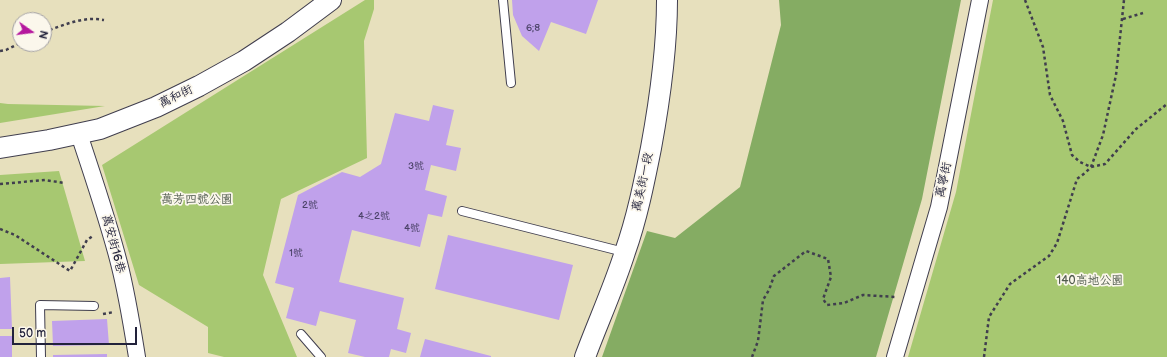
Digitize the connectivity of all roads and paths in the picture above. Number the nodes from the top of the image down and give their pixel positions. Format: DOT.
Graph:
graph roads {
  1 [pos="331,0"];
  2 [pos="503,0"];
  3 [pos="666,0"];
  4 [pos="980,0"];
  5 [pos="1025,0"];
  6 [pos="1124,0"];
  7 [pos="1143,13"];
  8 [pos="1123,18"];
  9 [pos="104,20"];
  10 [pos="52,29"];
  11 [pos="12,47"];
  12 [pos="0,51"];
  13 [pos="511,83"];
  14 [pos="1167,104"];
  15 [pos="79,134"];
  16 [pos="0,148"];
  17 [pos="1091,167"];
  18 [pos="64,183"];
  19 [pos="0,184"];
  20 [pos="462,211"];
  21 [pos="0,229"];
  22 [pos="110,230"];
  23 [pos="625,252"];
  24 [pos="896,298"];
  25 [pos="94,306"];
  26 [pos="130,310"];
  27 [pos="300,334"];
  28 [pos="41,357"];
  29 [pos="137,357"];
  30 [pos="321,357"];
  31 [pos="585,357"];
  32 [pos="752,357"];
  33 [pos="895,357"];
  34 [pos="984,357"];
  1 -- 15 [label="street, 萬和街"];
  2 -- 13 [label="lane"];
  3 -- 23 [label="street, 萬美街一段"];
  4 -- 33 [label="street, 萬寧街"];
  5 -- 17 [label="path"];
  6 -- 8 [label="path"];
  7 -- 8 [label="path"];
  8 -- 17 [label="path"];
  9 -- 10 [label="path"];
  11 -- 12 [label="path"];
  14 -- 17 [label="path"];
  15 -- 16 [label="street, 萬和街"];
  15 -- 22 [label="street, 萬安街16巷"];
  17 -- 34 [label="path"];
  18 -- 19 [label="path"];
  20 -- 23 [label="lane"];
  21 -- 22 [label="path"];
  22 -- 26 [label="street, 萬安街16巷"];
  23 -- 31 [label="street, 萬美街一段"];
  24 -- 32 [label="path"];
  25 -- 26 [label="path"];
  25 -- 28 [label="lane"];
  26 -- 29 [label="street, 萬安街16巷"];
  27 -- 30 [label="lane"];
}
